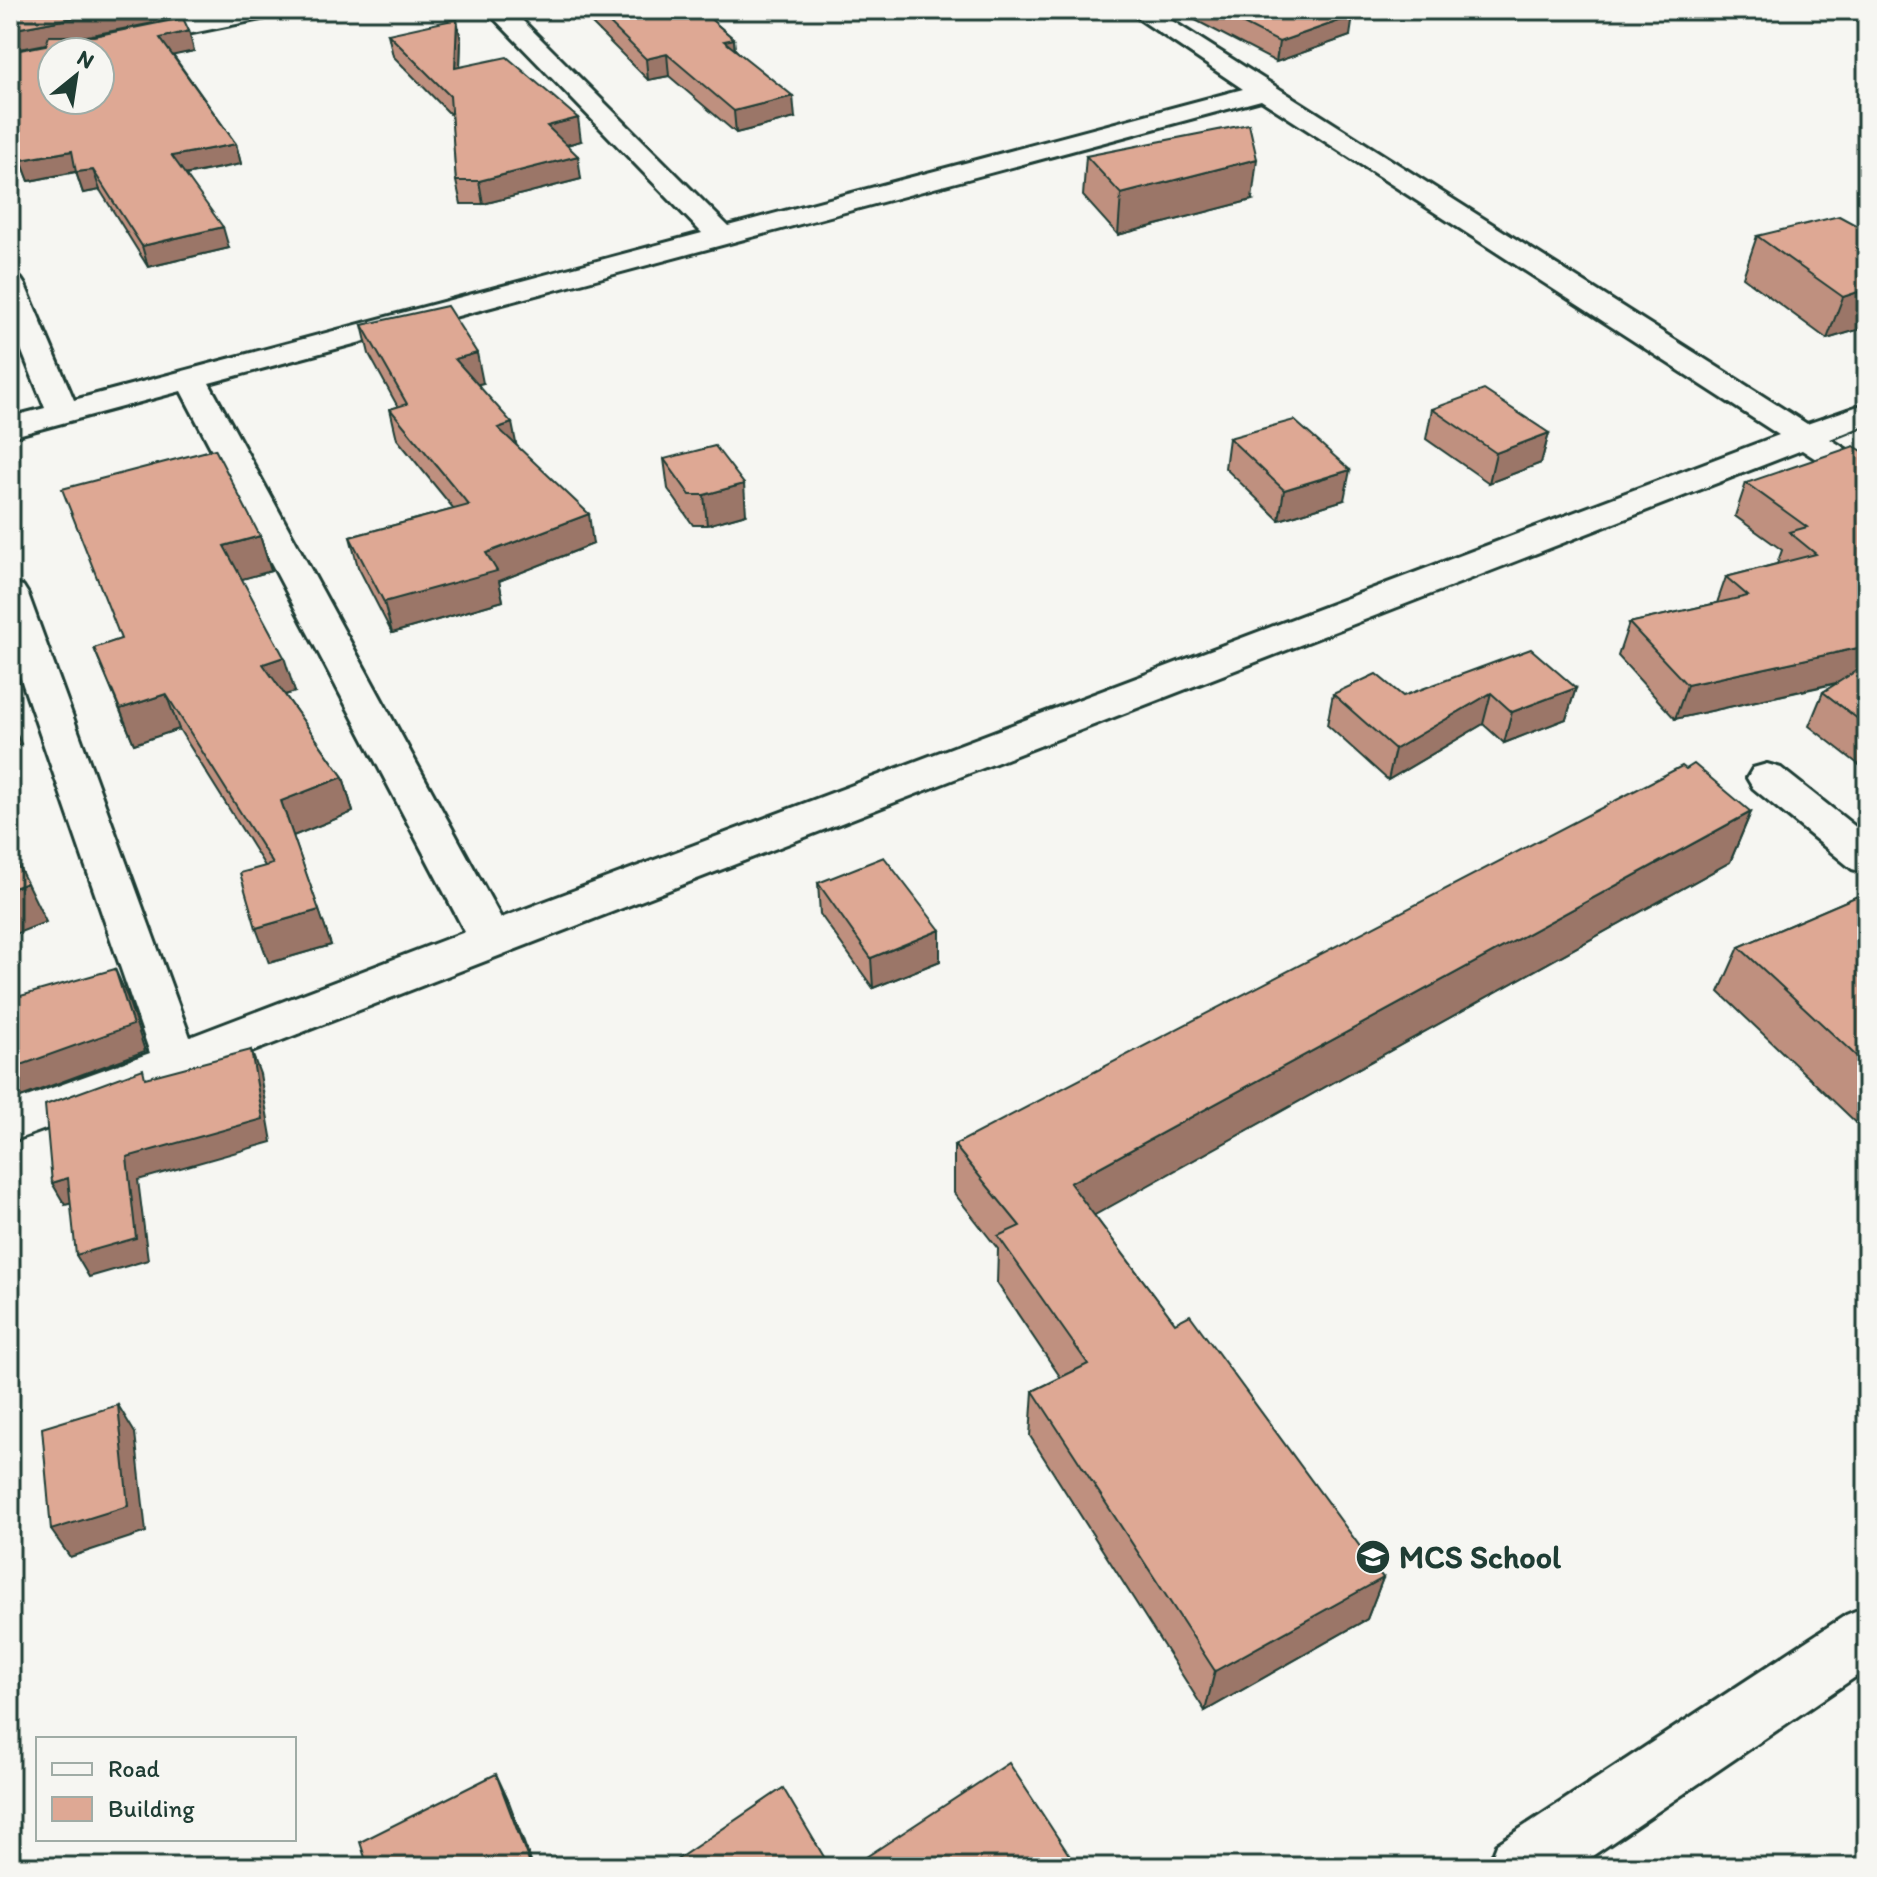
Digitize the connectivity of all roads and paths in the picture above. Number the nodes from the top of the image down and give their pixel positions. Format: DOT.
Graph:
graph roads {
  1 [pos="271,10"];
  2 [pos="498,10"];
  3 [pos="1138,10"];
  4 [pos="116,41"];
  5 [pos="1265,91"];
  6 [pos="723,238"];
  7 [pos="10,285"];
  8 [pos="191,379"];
  9 [pos="63,412"];
  10 [pos="1867,413"];
  11 [pos="10,427"];
  12 [pos="1804,437"];
  13 [pos="1867,477"];
  14 [pos="10,594"];
  15 [pos="1767,778"];
  16 [pos="1867,858"];
  17 [pos="491,939"];
  18 [pos="176,1062"];
  19 [pos="10,1123"];
  20 [pos="1867,1635"];
  21 [pos="1520,1867"];
  1 -- 4 [label="street"];
  2 -- 6 [label="street"];
  3 -- 5 [label="street"];
  5 -- 6 [label="street"];
  5 -- 12 [label="street"];
  6 -- 8 [label="street"];
  7 -- 9 [label="street"];
  8 -- 9 [label="street"];
  8 -- 17 [label="street"];
  9 -- 11 [label="street"];
  10 -- 12 [label="street"];
  12 -- 13 [label="street"];
  12 -- 17 [label="street"];
  14 -- 18 [label="street"];
  15 -- 16 [label="street"];
  17 -- 18 [label="street"];
  18 -- 19 [label="street"];
  20 -- 21 [label="street"];
}
